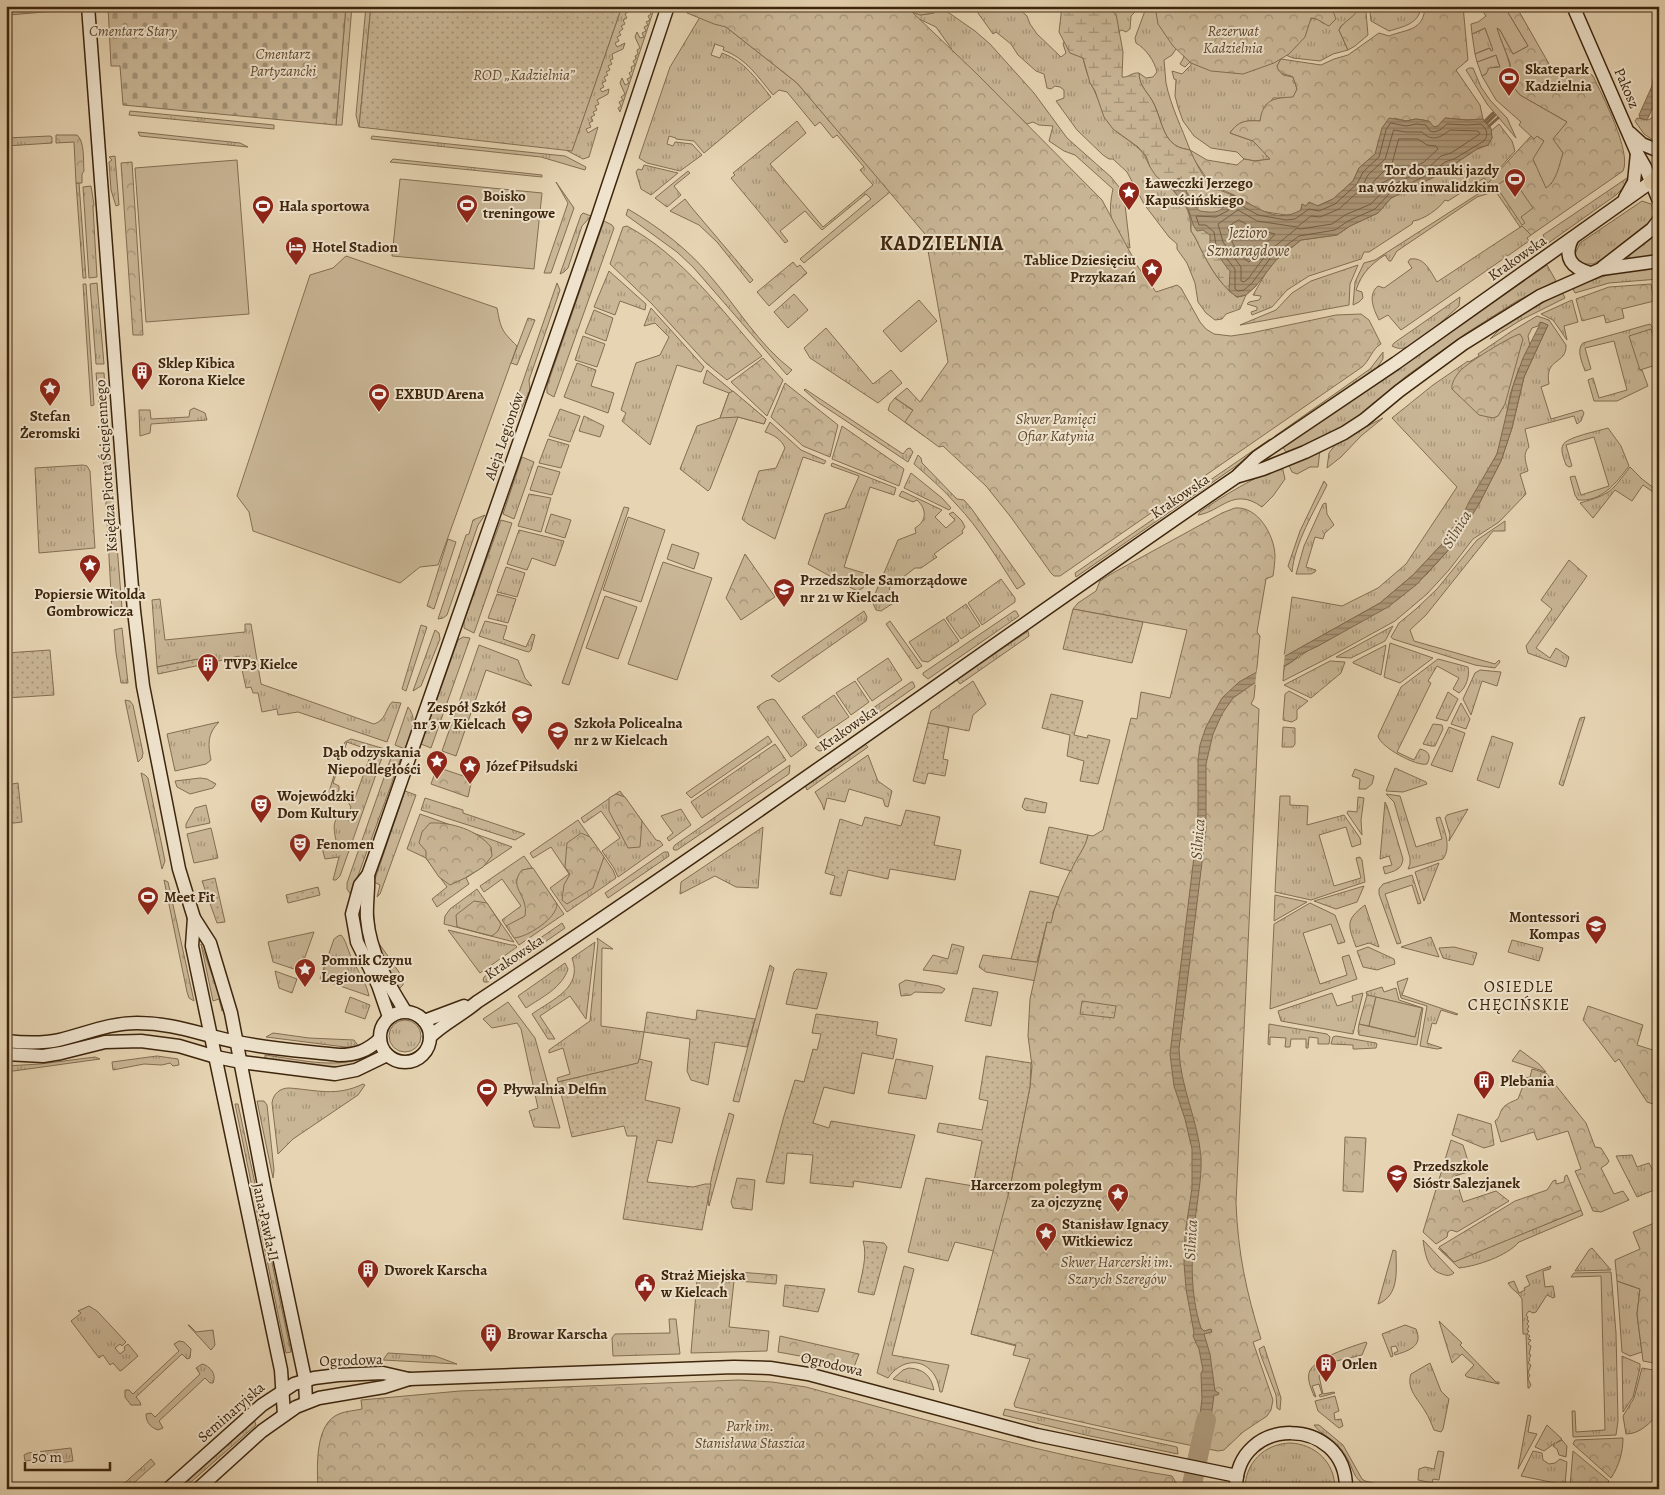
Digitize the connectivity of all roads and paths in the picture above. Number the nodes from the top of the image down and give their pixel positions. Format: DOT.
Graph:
graph roads {
  1 [pos="88,6"];
  2 [pos="668,6"];
  3 [pos="1574,6"];
  4 [pos="1626,128"];
  5 [pos="1659,151"];
  6 [pos="1636,154"];
  7 [pos="1655,179"];
  8 [pos="1659,201"];
  9 [pos="1623,202"];
  10 [pos="1659,220"];
  11 [pos="1572,239"];
  12 [pos="1659,261"];
  13 [pos="1596,271"];
  14 [pos="1236,477"];
  15 [pos="368,875"];
  16 [pos="194,918"];
  17 [pos="476,1002"];
  18 [pos="405,1012"];
  19 [pos="389,1017"];
  20 [pos="424,1021"];
  21 [pos="211,1036"];
  22 [pos="430,1037"];
  23 [pos="380,1039"];
  24 [pos="6,1041"];
  25 [pos="237,1042"];
  26 [pos="6,1054"];
  27 [pos="387,1055"];
  28 [pos="216,1057"];
  29 [pos="241,1062"];
  30 [pos="409,1379"];
  31 [pos="294,1384"];
  32 [pos="301,1405"];
  33 [pos="284,1415"];
  34 [pos="1236,1483"];
  35 [pos="1349,1488"];
  36 [pos="168,1489"];
  37 [pos="198,1489"];
  1 -- 16 [label="street, Księdza Piotra Ściegiennego"];
  2 -- 15 [label="street, Aleja Legionów"];
  3 -- 4 [label="street, Pakosz"];
  4 -- 5 [label="street"];
  4 -- 6 [label="street, Pakosz"];
  6 -- 7 [label="street, Pakosz"];
  6 -- 9 [label="street"];
  7 -- 8 [label="street"];
  7 -- 9 [label="street, Krakowska"];
  9 -- 11 [label="street, Krakowska"];
  10 -- 13 [label="street, Krakowska"];
  11 -- 13 [label="street, Krakowska"];
  11 -- 14 [label="street, Krakowska"];
  12 -- 13 [label="street, Krakowska"];
  13 -- 14 [label="street, Krakowska"];
  14 -- 17 [label="street, Krakowska"];
  15 -- 18 [label="street, Aleja Legionów"];
  15 -- 19 [label="street, Aleja Legionów"];
  16 -- 21 [label="street, Księdza Piotra Ściegiennego"];
  16 -- 25 [label="street, Księdza Piotra Ściegiennego"];
  17 -- 20 [label="street, Krakowska"];
  17 -- 22 [label="street, Krakowska"];
  18 -- 19 [label="street"];
  18 -- 20 [label="street"];
  19 -- 23 [label="street"];
  20 -- 22 [label="street"];
  21 -- 24 [label="street"];
  21 -- 25 [label="street"];
  21 -- 28 [label="street, Jana Pawła II"];
  22 -- 27 [label="street"];
  23 -- 25 [label="street"];
  23 -- 27 [label="street"];
  25 -- 29 [label="street, Księdza Piotra Ściegiennego"];
  26 -- 28 [label="street"];
  27 -- 29 [label="street"];
  28 -- 29 [label="street"];
  28 -- 31 [label="street, Jana Pawła II"];
  29 -- 31 [label="street, Jana Pawła II"];
  30 -- 31 [label="street, Ogrodowa"];
  30 -- 32 [label="street, Ogrodowa"];
  30 -- 34 [label="street, Ogrodowa"];
  31 -- 32 [label="street, Jana Pawła II"];
  31 -- 33 [label="street, Jana Pawła II"];
  31 -- 36 [label="street, Seminaryjska"];
  32 -- 33 [label="street"];
  33 -- 37 [label="street"];
  34 -- 35 [label="street"];
}
